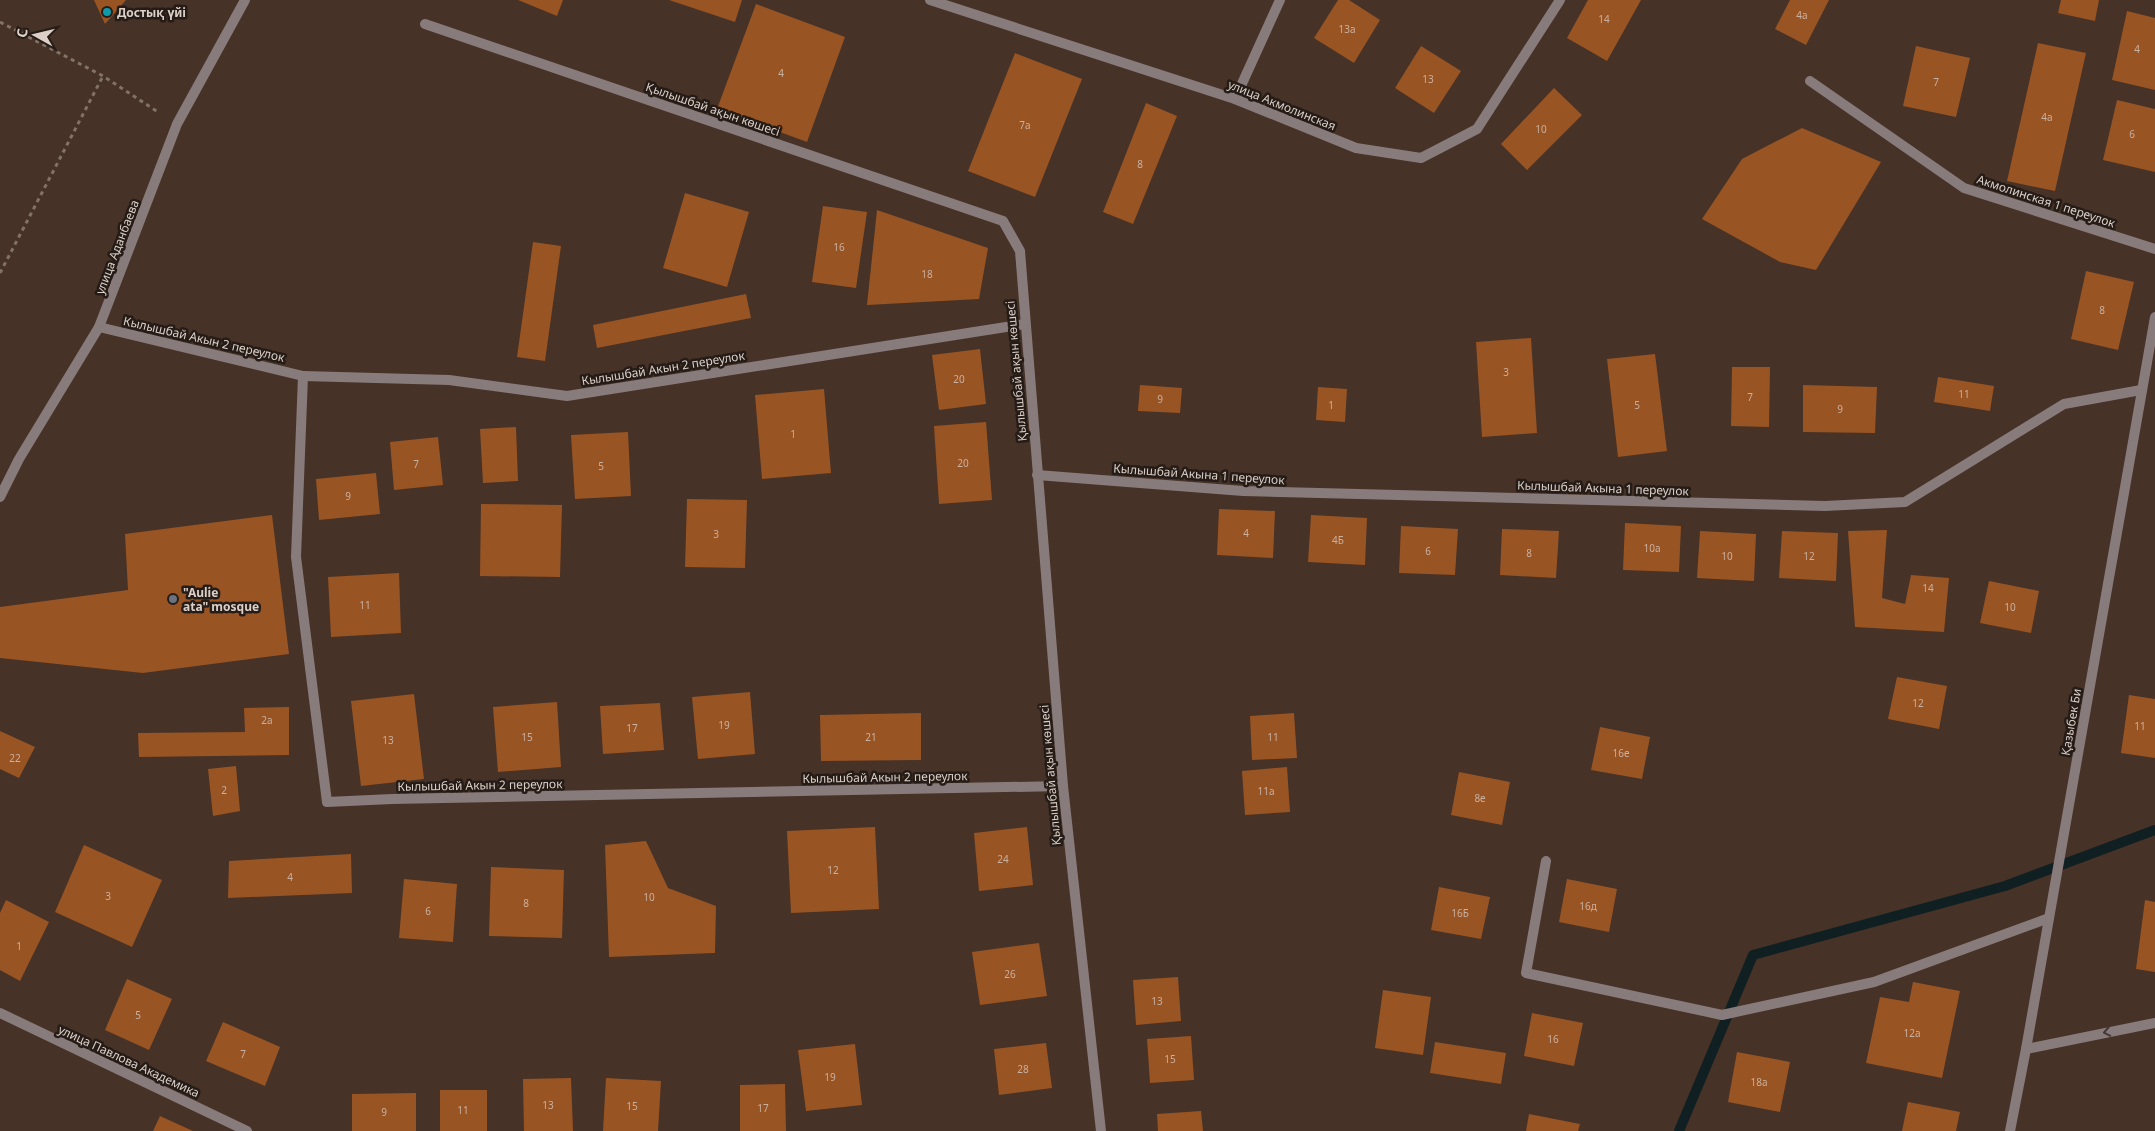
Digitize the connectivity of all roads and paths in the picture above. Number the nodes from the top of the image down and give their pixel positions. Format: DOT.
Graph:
graph roads {
  1 [pos="245,0"];
  2 [pos="930,0"];
  3 [pos="1280,0"];
  4 [pos="1560,0"];
  5 [pos="0,22"];
  6 [pos="426,24"];
  7 [pos="103,76"];
  8 [pos="1810,82"];
  9 [pos="1235,99"];
  10 [pos="177,124"];
  11 [pos="2155,249"];
  12 [pos="0,273"];
  13 [pos="2155,317"];
  14 [pos="1025,324"];
  15 [pos="100,327"];
  16 [pos="304,376"];
  17 [pos="2141,390"];
  18 [pos="1037,475"];
  19 [pos="0,497"];
  20 [pos="1063,786"];
  21 [pos="1546,861"];
  22 [pos="2049,918"];
  23 [pos="0,1013"];
  24 [pos="2155,1023"];
  25 [pos="2026,1049"];
  26 [pos="247,1131"];
  27 [pos="1101,1131"];
  28 [pos="2010,1131"];
  1 -- 10 [label="street, улица Аданбаева"];
  2 -- 9 [label="street, улица Акмолинская"];
  3 -- 9 [label="street"];
  4 -- 9 [label="street, улица Акмолинская"];
  5 -- 7 [label="path"];
  6 -- 14 [label="street, Қылышбай ақын көшесі"];
  7 -- 10 [label="path"];
  7 -- 12 [label="path"];
  8 -- 11 [label="street, Акмолинская 1 переулок"];
  10 -- 15 [label="street, улица Аданбаева"];
  13 -- 17 [label="street, Қазыбек Би"];
  14 -- 16 [label="street, Кылышбай Акын 2 переулок"];
  14 -- 18 [label="street, Қылышбай ақын көшесі"];
  15 -- 16 [label="street, Кылышбай Акын 2 переулок"];
  15 -- 19 [label="street, улица Аданбаева"];
  16 -- 20 [label="street, Кылышбай Акын 2 переулок"];
  17 -- 18 [label="street, Кылышбай Акына 1 переулок"];
  17 -- 22 [label="street, Қазыбек Би"];
  18 -- 20 [label="street, Қылышбай ақын көшесі"];
  20 -- 27 [label="street, Қылышбай ақын көшесі"];
  21 -- 22 [label="street"];
  22 -- 25 [label="street, Қазыбек Би"];
  23 -- 26 [label="street, улица Павлова Академика"];
  24 -- 25 [label="street, one-way"];
  25 -- 28 [label="street, Қазыбек Би"];
}
